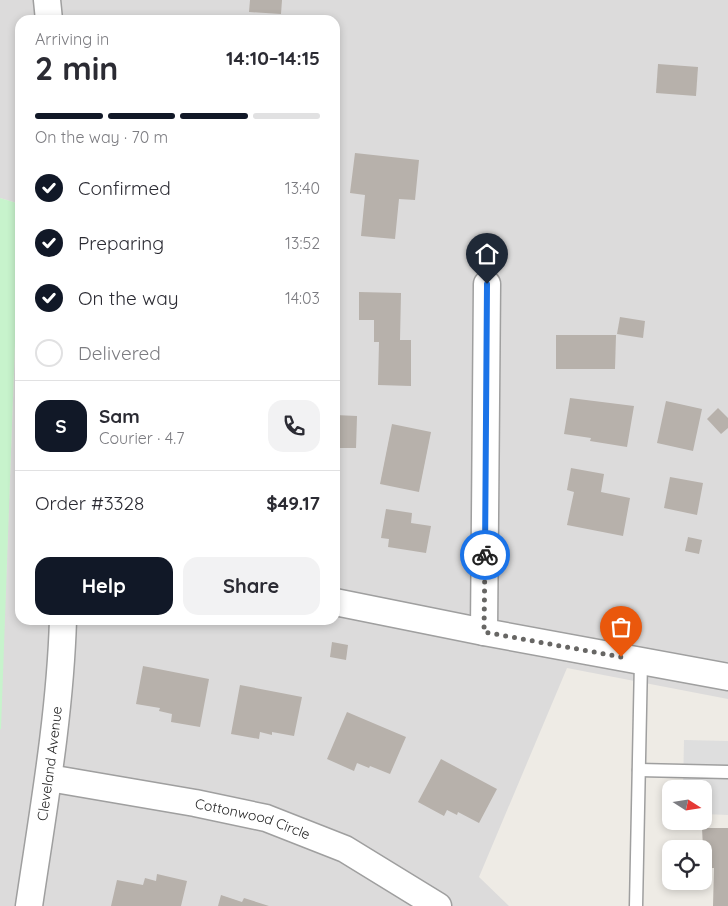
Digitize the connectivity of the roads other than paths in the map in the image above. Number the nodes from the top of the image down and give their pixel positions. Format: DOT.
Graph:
graph roads {
  1 [pos="47,0"];
  2 [pos="48,15"];
  3 [pos="487,284"];
  4 [pos="340,603"];
  5 [pos="63,625"];
  6 [pos="484,632"];
  7 [pos="641,661"];
  8 [pos="728,677"];
  9 [pos="639,770"];
  10 [pos="728,772"];
  11 [pos="49,778"];
  12 [pos="29,906"];
  13 [pos="438,906"];
  14 [pos="636,906"];
  1 -- 2 [label="street"];
  3 -- 6 [label="street"];
  4 -- 6 [label="street"];
  5 -- 11 [label="street, Cleveland Avenue"];
  6 -- 7 [label="street"];
  7 -- 8 [label="street"];
  7 -- 9 [label="lane"];
  9 -- 10 [label="lane"];
  9 -- 14 [label="lane"];
  11 -- 12 [label="street, Cleveland Avenue"];
  11 -- 13 [label="street, Cottonwood Circle"];
}
